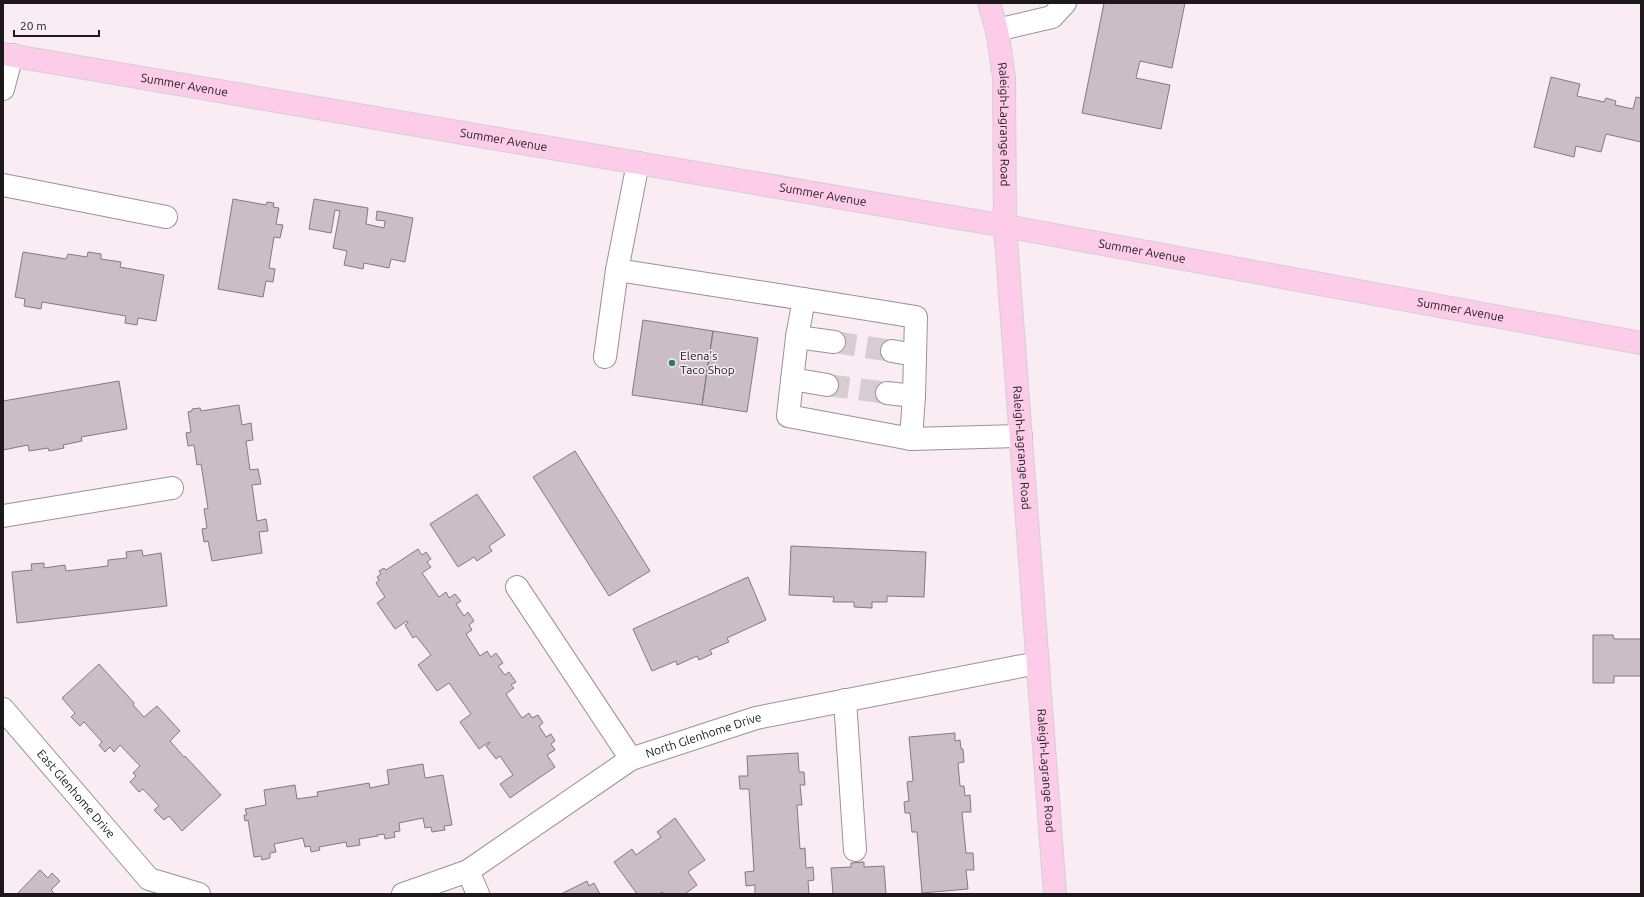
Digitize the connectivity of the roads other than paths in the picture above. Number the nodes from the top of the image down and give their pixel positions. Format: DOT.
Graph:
graph roads {
  1 [pos="989,3"];
  2 [pos="1065,3"];
  3 [pos="997,30"];
  4 [pos="7,54"];
  5 [pos="3,89"];
  6 [pos="638,163"];
  7 [pos="3,185"];
  8 [pos="166,217"];
  9 [pos="1005,226"];
  10 [pos="617,270"];
  11 [pos="804,299"];
  12 [pos="797,337"];
  13 [pos="834,342"];
  14 [pos="1641,343"];
  15 [pos="892,351"];
  16 [pos="915,355"];
  17 [pos="605,357"];
  18 [pos="792,379"];
  19 [pos="827,385"];
  20 [pos="887,393"];
  21 [pos="914,396"];
  22 [pos="1021,436"];
  23 [pos="911,439"];
  24 [pos="172,488"];
  25 [pos="3,516"];
  26 [pos="517,587"];
  27 [pos="1037,663"];
  28 [pos="845,700"];
  29 [pos="3,709"];
  30 [pos="631,759"];
  31 [pos="855,850"];
  32 [pos="468,871"];
  33 [pos="199,894"];
  34 [pos="403,894"];
  35 [pos="478,894"];
  36 [pos="1055,894"];
  1 -- 3 [label="main road, Raleigh-Lagrange Road"];
  2 -- 3 [label="street"];
  3 -- 9 [label="main road, Raleigh-Lagrange Road"];
  4 -- 5 [label="street"];
  4 -- 6 [label="main road, Summer Avenue"];
  6 -- 9 [label="main road, Summer Avenue"];
  6 -- 10 [label="street"];
  7 -- 8 [label="street"];
  9 -- 14 [label="main road, Summer Avenue"];
  9 -- 22 [label="main road, Raleigh-Lagrange Road"];
  10 -- 11 [label="street"];
  10 -- 17 [label="street"];
  11 -- 12 [label="street"];
  11 -- 16 [label="street"];
  12 -- 13 [label="street"];
  12 -- 18 [label="street"];
  15 -- 16 [label="street"];
  16 -- 21 [label="street"];
  18 -- 19 [label="street"];
  18 -- 23 [label="street"];
  20 -- 21 [label="street"];
  21 -- 23 [label="street"];
  22 -- 23 [label="street"];
  22 -- 27 [label="main road, Raleigh-Lagrange Road"];
  24 -- 25 [label="street"];
  26 -- 30 [label="street"];
  27 -- 28 [label="street, North Glenhome Drive"];
  27 -- 36 [label="main road, Raleigh-Lagrange Road"];
  28 -- 30 [label="street, North Glenhome Drive"];
  28 -- 31 [label="street"];
  29 -- 33 [label="street, East Glenhome Drive"];
  30 -- 32 [label="street, North Glenhome Drive"];
  32 -- 34 [label="street, North Glenhome Drive"];
  32 -- 35 [label="street"];
}
